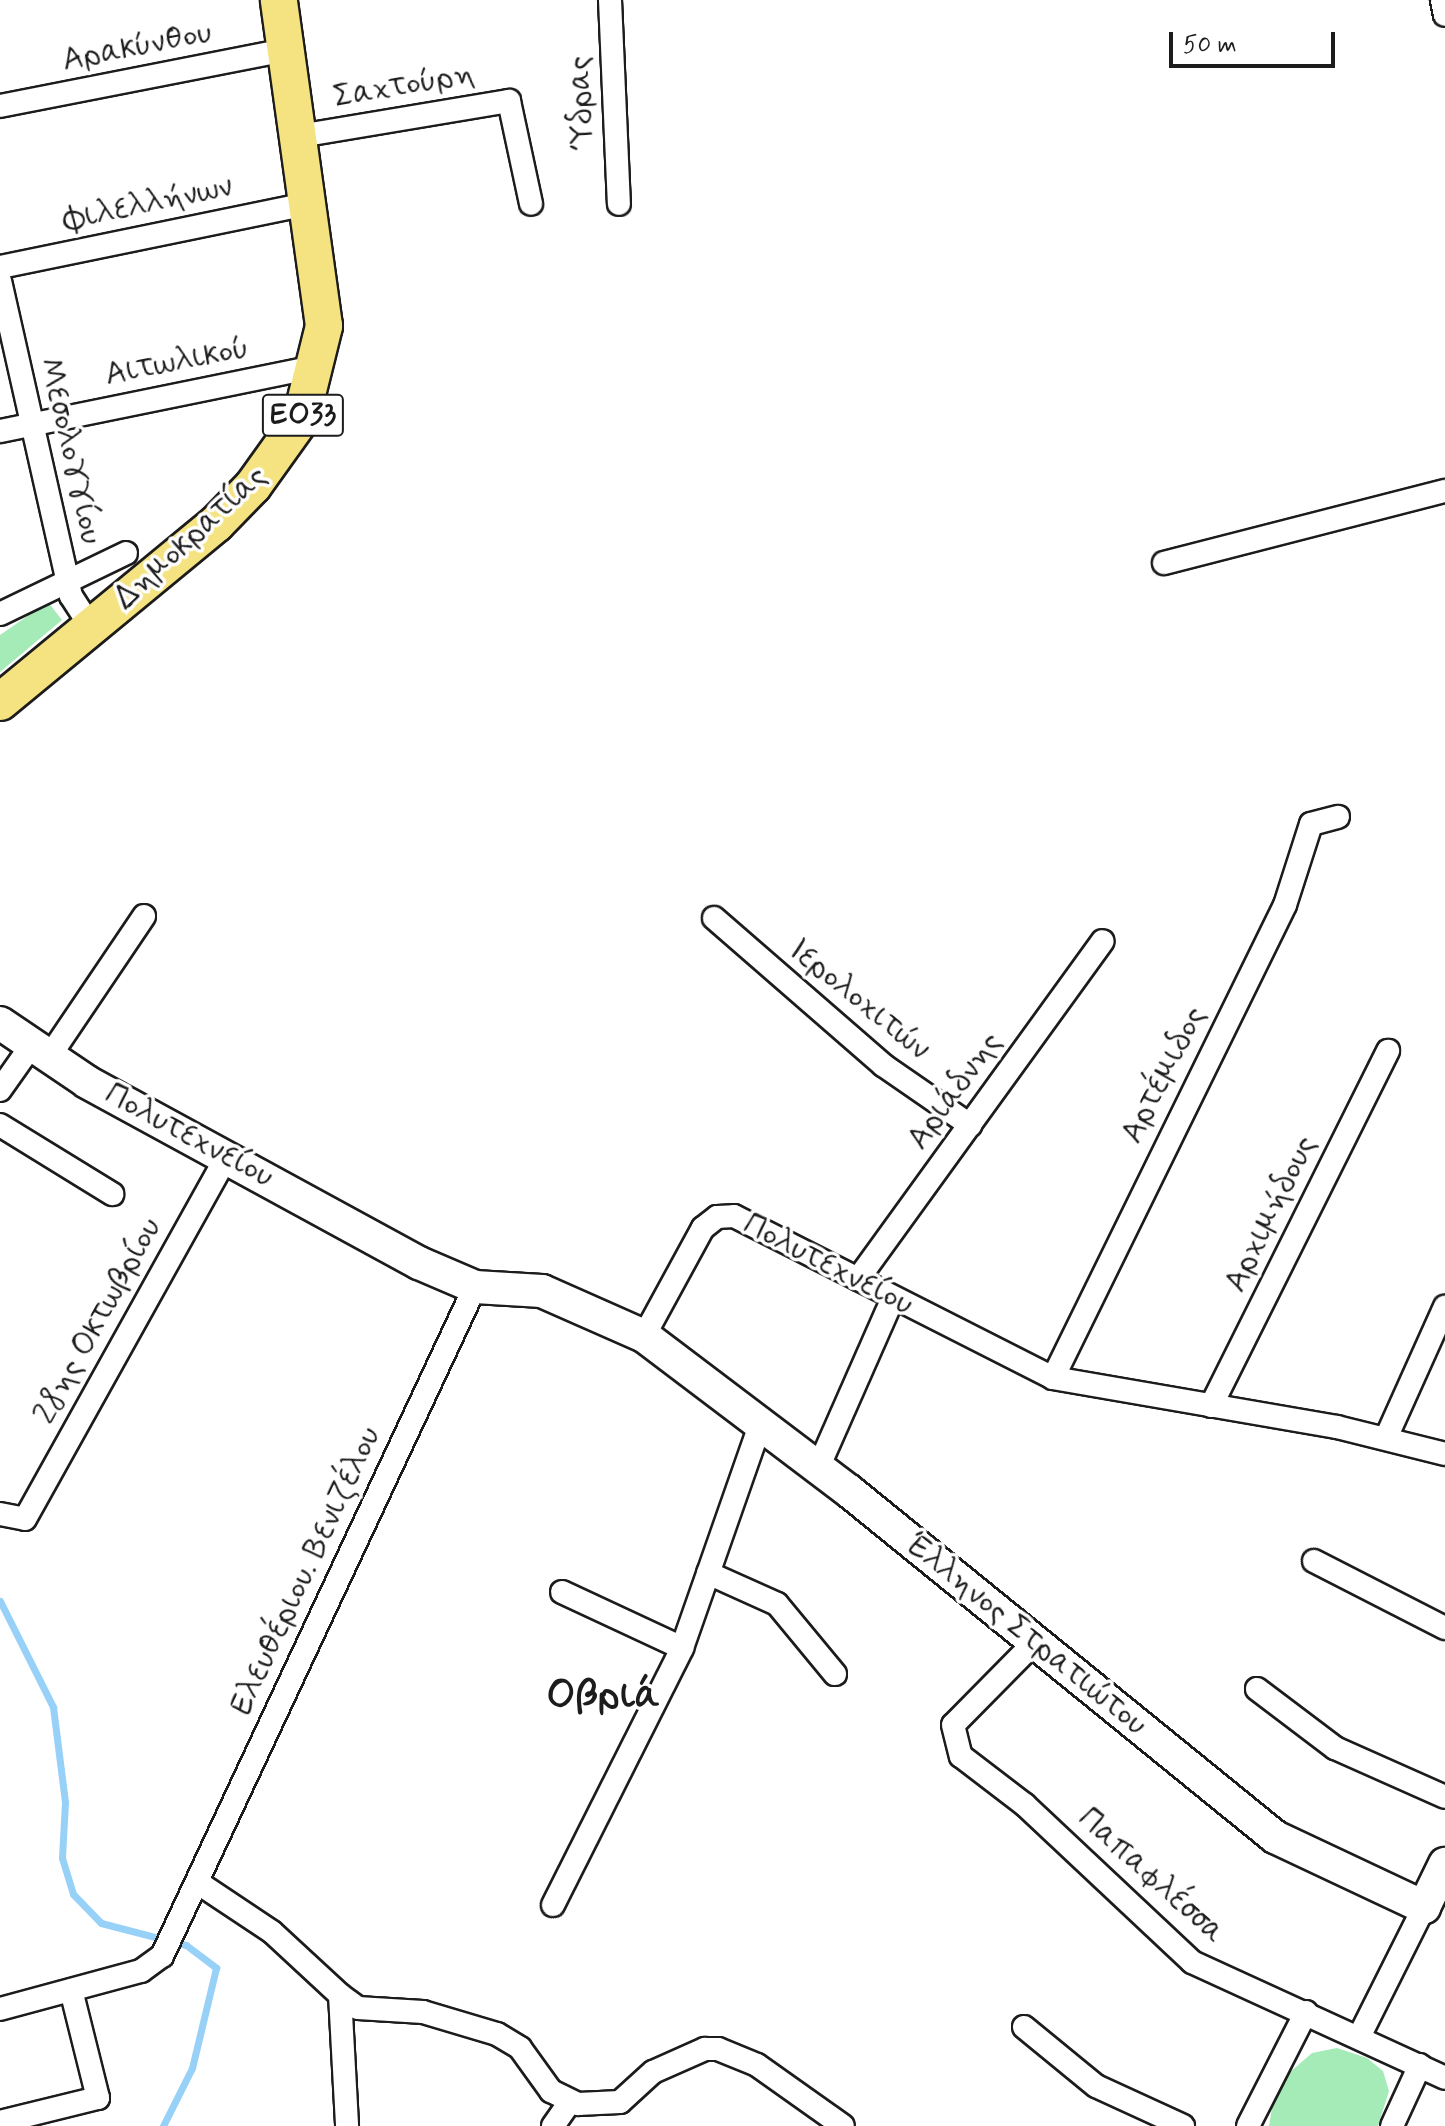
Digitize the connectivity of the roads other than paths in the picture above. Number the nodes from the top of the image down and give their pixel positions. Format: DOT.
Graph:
graph roads {
  1 [pos="279,0"];
  2 [pos="610,0"];
  3 [pos="1442,0"];
  4 [pos="1445,15"];
  5 [pos="286,50"];
  6 [pos="0,106"];
  7 [pos="299,136"];
  8 [pos="308,204"];
  9 [pos="531,204"];
  10 [pos="619,204"];
  11 [pos="0,267"];
  12 [pos="0,281"];
  13 [pos="319,366"];
  14 [pos="31,424"];
  15 [pos="0,431"];
  16 [pos="1445,491"];
  17 [pos="126,553"];
  18 [pos="1164,563"];
  19 [pos="67,578"];
  20 [pos="0,614"];
  21 [pos="93,630"];
  22 [pos="0,702"];
  23 [pos="1338,817"];
  24 [pos="144,916"];
  25 [pos="714,918"];
  26 [pos="1103,941"];
  27 [pos="0,1023"];
  28 [pos="1388,1051"];
  29 [pos="40,1052"];
  30 [pos="0,1090"];
  31 [pos="0,1125"];
  32 [pos="970,1125"];
  33 [pos="228,1155"];
  34 [pos="112,1194"];
  35 [pos="858,1279"];
  36 [pos="475,1287"];
  37 [pos="893,1298"];
  38 [pos="1445,1307"];
  39 [pos="644,1336"];
  40 [pos="1053,1378"];
  41 [pos="1211,1406"];
  42 [pos="761,1423"];
  43 [pos="1386,1438"];
  44 [pos="1445,1454"];
  45 [pos="818,1468"];
  46 [pos="0,1514"];
  47 [pos="1314,1561"];
  48 [pos="708,1573"];
  49 [pos="562,1592"];
  50 [pos="1445,1628"];
  51 [pos="1032,1645"];
  52 [pos="682,1648"];
  53 [pos="835,1674"];
  54 [pos="1257,1689"];
  55 [pos="1445,1797"];
  56 [pos="1445,1864"];
  57 [pos="197,1882"];
  58 [pos="553,1905"];
  59 [pos="1424,1907"];
  60 [pos="71,1990"];
  61 [pos="340,1995"];
  62 [pos="0,2009"];
  63 [pos="1306,2012"];
  64 [pos="1024,2027"];
  65 [pos="1359,2037"];
  66 [pos="1420,2065"];
  67 [pos="1445,2078"];
  68 [pos="570,2102"];
  69 [pos="0,2122"];
  70 [pos="347,2126"];
  71 [pos="553,2126"];
  72 [pos="843,2126"];
  73 [pos="1183,2126"];
  74 [pos="1248,2126"];
  75 [pos="1392,2126"];
  1 -- 5 [label="main road, Δημοκρατίας / ΕΟ33"];
  2 -- 10 [label="street, Ύδρας"];
  3 -- 4 [label="street"];
  5 -- 6 [label="street, Αρακύνθου"];
  5 -- 7 [label="main road, Δημοκρατίας / ΕΟ33"];
  7 -- 8 [label="main road, Δημοκρατίας / ΕΟ33"];
  7 -- 9 [label="street, Σαχτούρη"];
  8 -- 11 [label="street, Φιλελλήνων"];
  8 -- 13 [label="main road, Δημοκρατίας / ΕΟ33"];
  12 -- 14 [label="street, Μεσολογγίου"];
  13 -- 14 [label="street, Αιτωλικού"];
  13 -- 21 [label="main road, Δημοκρατίας / ΕΟ33"];
  14 -- 15 [label="street, Αιτωλικού"];
  14 -- 19 [label="street, Μεσολογγίου"];
  16 -- 18 [label="street"];
  17 -- 19 [label="street"];
  19 -- 20 [label="street"];
  19 -- 21 [label="street, Μεσολογγίου"];
  21 -- 22 [label="main road, Δημοκρατίας / ΕΟ33"];
  23 -- 40 [label="street, Αρτέμιδος"];
  24 -- 29 [label="street"];
  25 -- 32 [label="street, Ιερολοχιτών"];
  26 -- 32 [label="street, Αριάδνης"];
  27 -- 29 [label="street, Πολυτεχνείου"];
  28 -- 41 [label="street, Αρχιμήδους"];
  29 -- 30 [label="street"];
  29 -- 33 [label="street, Πολυτεχνείου"];
  31 -- 34 [label="street"];
  32 -- 35 [label="street, Αριάδνης"];
  33 -- 36 [label="street, Πολυτεχνείου"];
  33 -- 46 [label="street, 28ης Οκτωβρίου"];
  35 -- 37 [label="street, Πολυτεχνείου"];
  35 -- 39 [label="street, Πολυτεχνείου"];
  36 -- 39 [label="street, Πολυτεχνείου"];
  36 -- 57 [label="street, Ελευθέριου. Βενιζέλου"];
  37 -- 40 [label="street, Πολυτεχνείου"];
  37 -- 45 [label="street"];
  38 -- 43 [label="street"];
  39 -- 42 [label="street, Έλληνος Στρατιώτου"];
  40 -- 41 [label="street, Πολυτεχνείου"];
  41 -- 43 [label="street, Πολυτεχνείου"];
  42 -- 45 [label="street, Έλληνος Στρατιώτου"];
  42 -- 48 [label="street"];
  43 -- 44 [label="street, Πολυτεχνείου"];
  45 -- 51 [label="street, Έλληνος Στρατιώτου"];
  47 -- 50 [label="street"];
  48 -- 52 [label="street"];
  48 -- 53 [label="street"];
  49 -- 52 [label="street"];
  51 -- 59 [label="street, Έλληνος Στρατιώτου"];
  51 -- 63 [label="street, Παπαφλέσσα"];
  52 -- 58 [label="street"];
  54 -- 55 [label="street"];
  56 -- 59 [label="street"];
  57 -- 60 [label="street, Ελευθέριου. Βενιζέλου"];
  57 -- 61 [label="street"];
  59 -- 65 [label="street"];
  60 -- 62 [label="street"];
  60 -- 69 [label="street"];
  61 -- 68 [label="street"];
  61 -- 70 [label="street"];
  63 -- 65 [label="street, Παπαφλέσσα"];
  63 -- 74 [label="street"];
  64 -- 73 [label="street"];
  65 -- 66 [label="street, Παπαφλέσσα"];
  66 -- 67 [label="street, Παπαφλέσσα"];
  66 -- 75 [label="street"];
  68 -- 71 [label="street"];
  68 -- 72 [label="street"];
}
